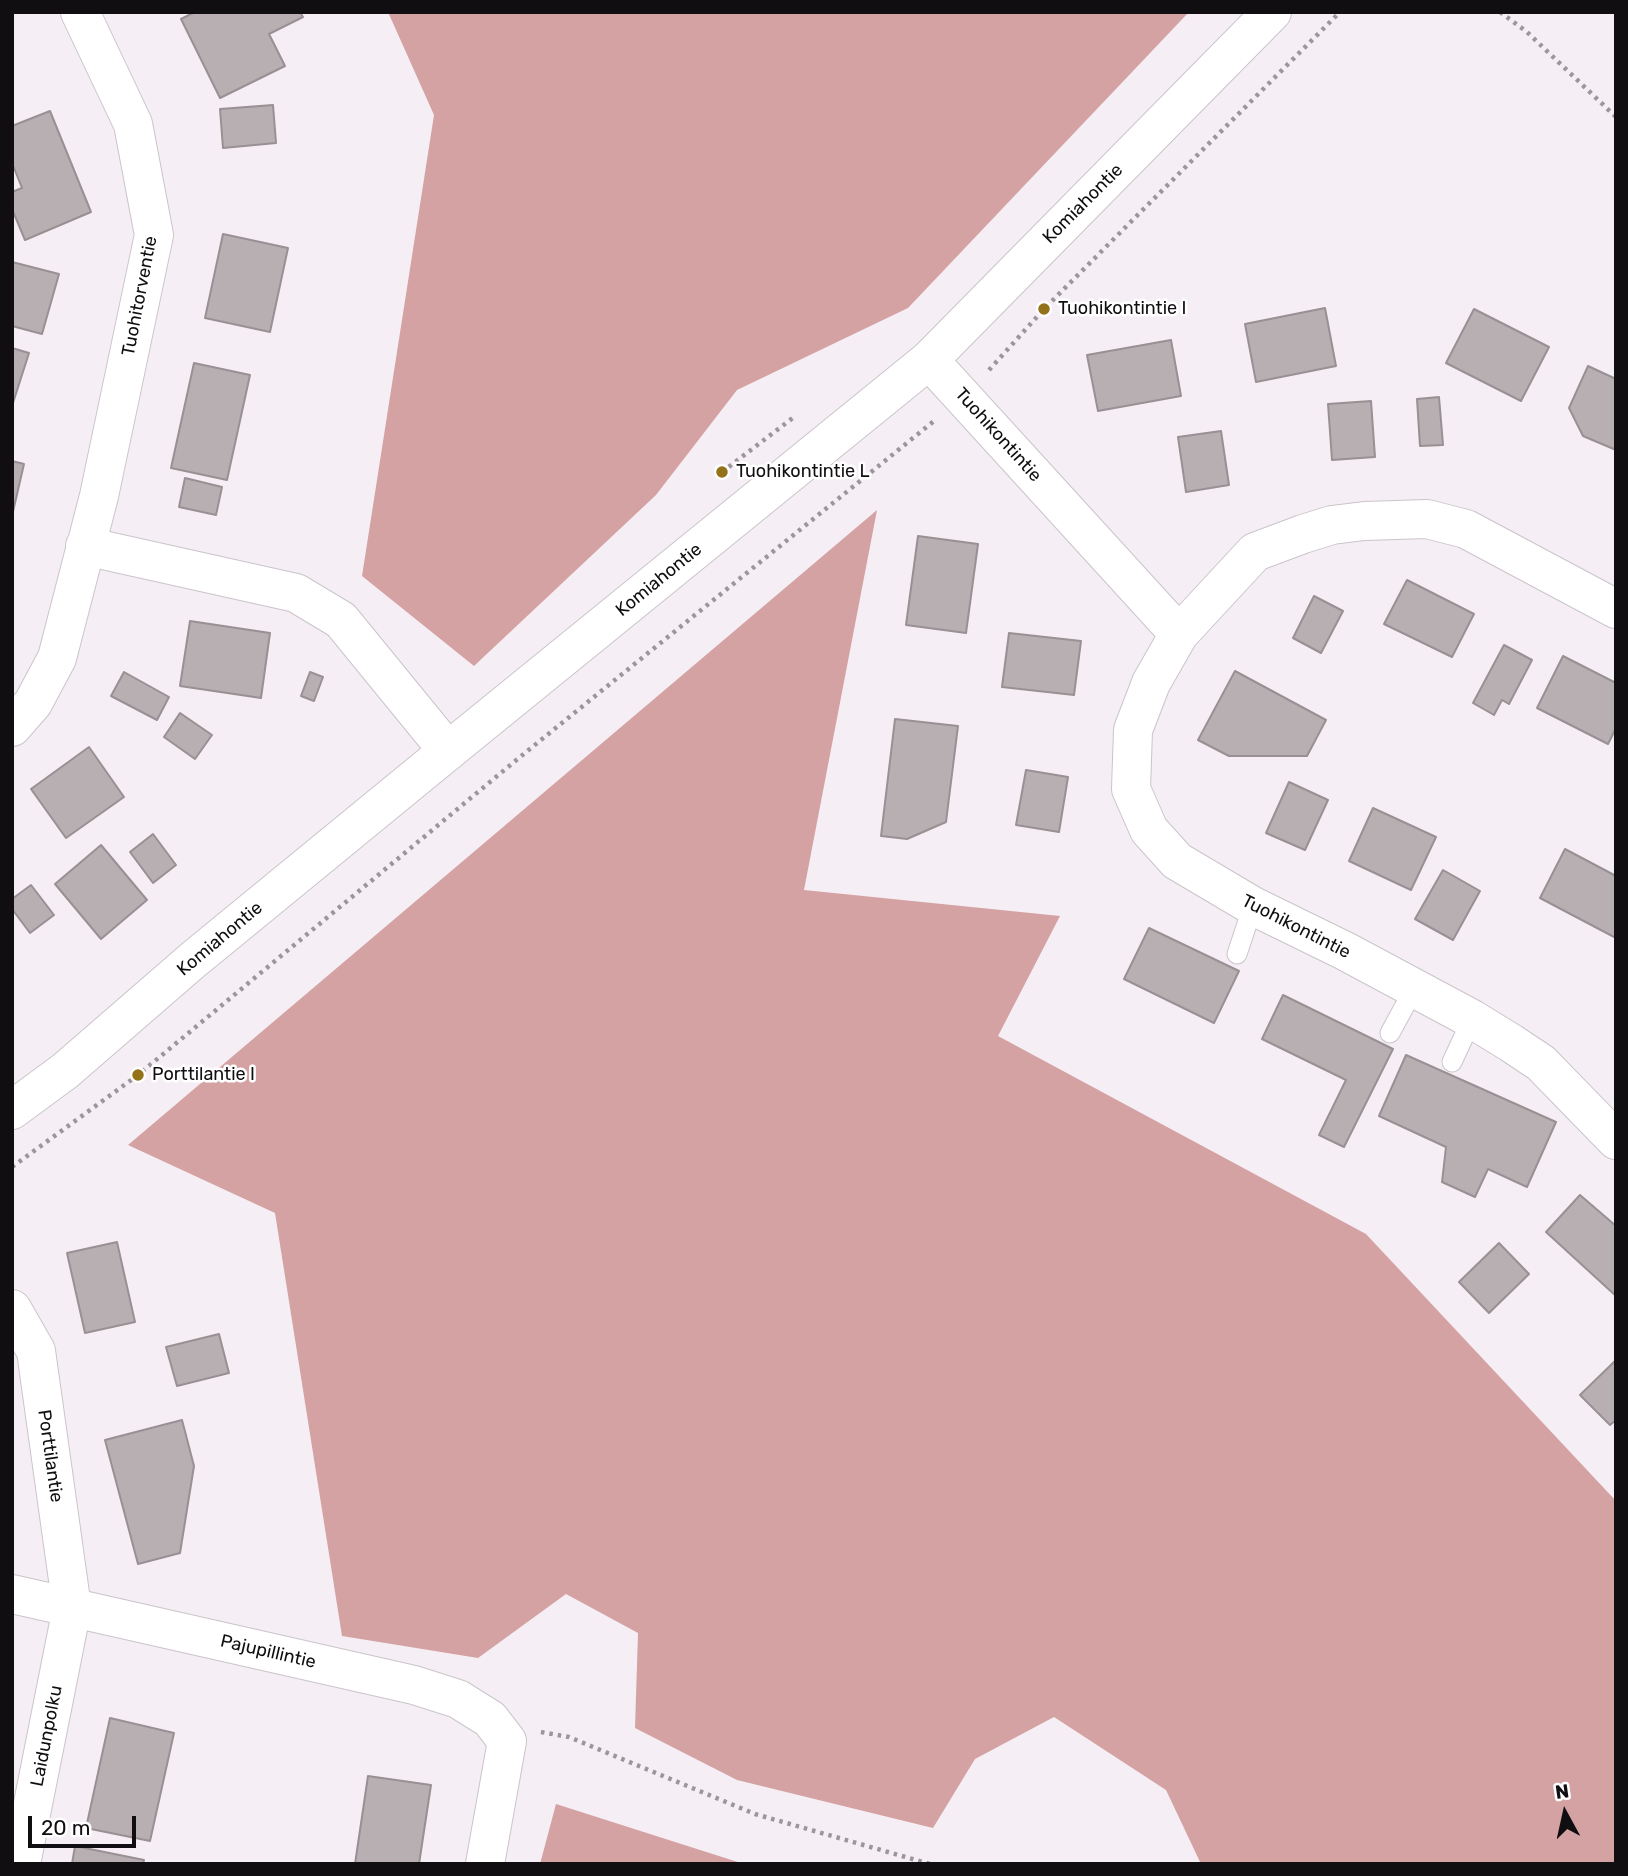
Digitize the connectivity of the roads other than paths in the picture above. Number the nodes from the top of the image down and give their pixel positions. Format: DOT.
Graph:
graph roads {
  1 [pos="80,12"];
  2 [pos="1272,12"];
  3 [pos="929,360"];
  4 [pos="85,546"];
  5 [pos="1616,609"];
  6 [pos="1179,634"];
  7 [pos="12,727"];
  8 [pos="448,751"];
  9 [pos="1253,906"];
  10 [pos="1237,954"];
  11 [pos="1414,989"];
  12 [pos="1472,1019"];
  13 [pos="1390,1033"];
  14 [pos="1452,1062"];
  15 [pos="12,1110"];
  16 [pos="1616,1140"];
  17 [pos="12,1310"];
  18 [pos="12,1594"];
  19 [pos="72,1608"];
  20 [pos="21,1864"];
  21 [pos="485,1864"];
  1 -- 4 [label="street, Tuohitorventie"];
  2 -- 3 [label="street, Komiahontie"];
  3 -- 6 [label="street, Tuohikontintie"];
  3 -- 8 [label="street, Komiahontie"];
  4 -- 7 [label="street, Tuohitorventie"];
  4 -- 8 [label="street"];
  5 -- 6 [label="street, Tuohikontintie"];
  6 -- 9 [label="street, Tuohikontintie"];
  8 -- 15 [label="street, Komiahontie"];
  9 -- 10 [label="lane"];
  9 -- 11 [label="street, Tuohikontintie"];
  11 -- 12 [label="street, Tuohikontintie"];
  11 -- 13 [label="lane"];
  12 -- 14 [label="lane"];
  12 -- 16 [label="street, Tuohikontintie"];
  17 -- 19 [label="street, Porttilantie"];
  18 -- 19 [label="street, Pajupillintie"];
  19 -- 20 [label="street, Laidunpolku"];
  19 -- 21 [label="street, Pajupillintie"];
}
